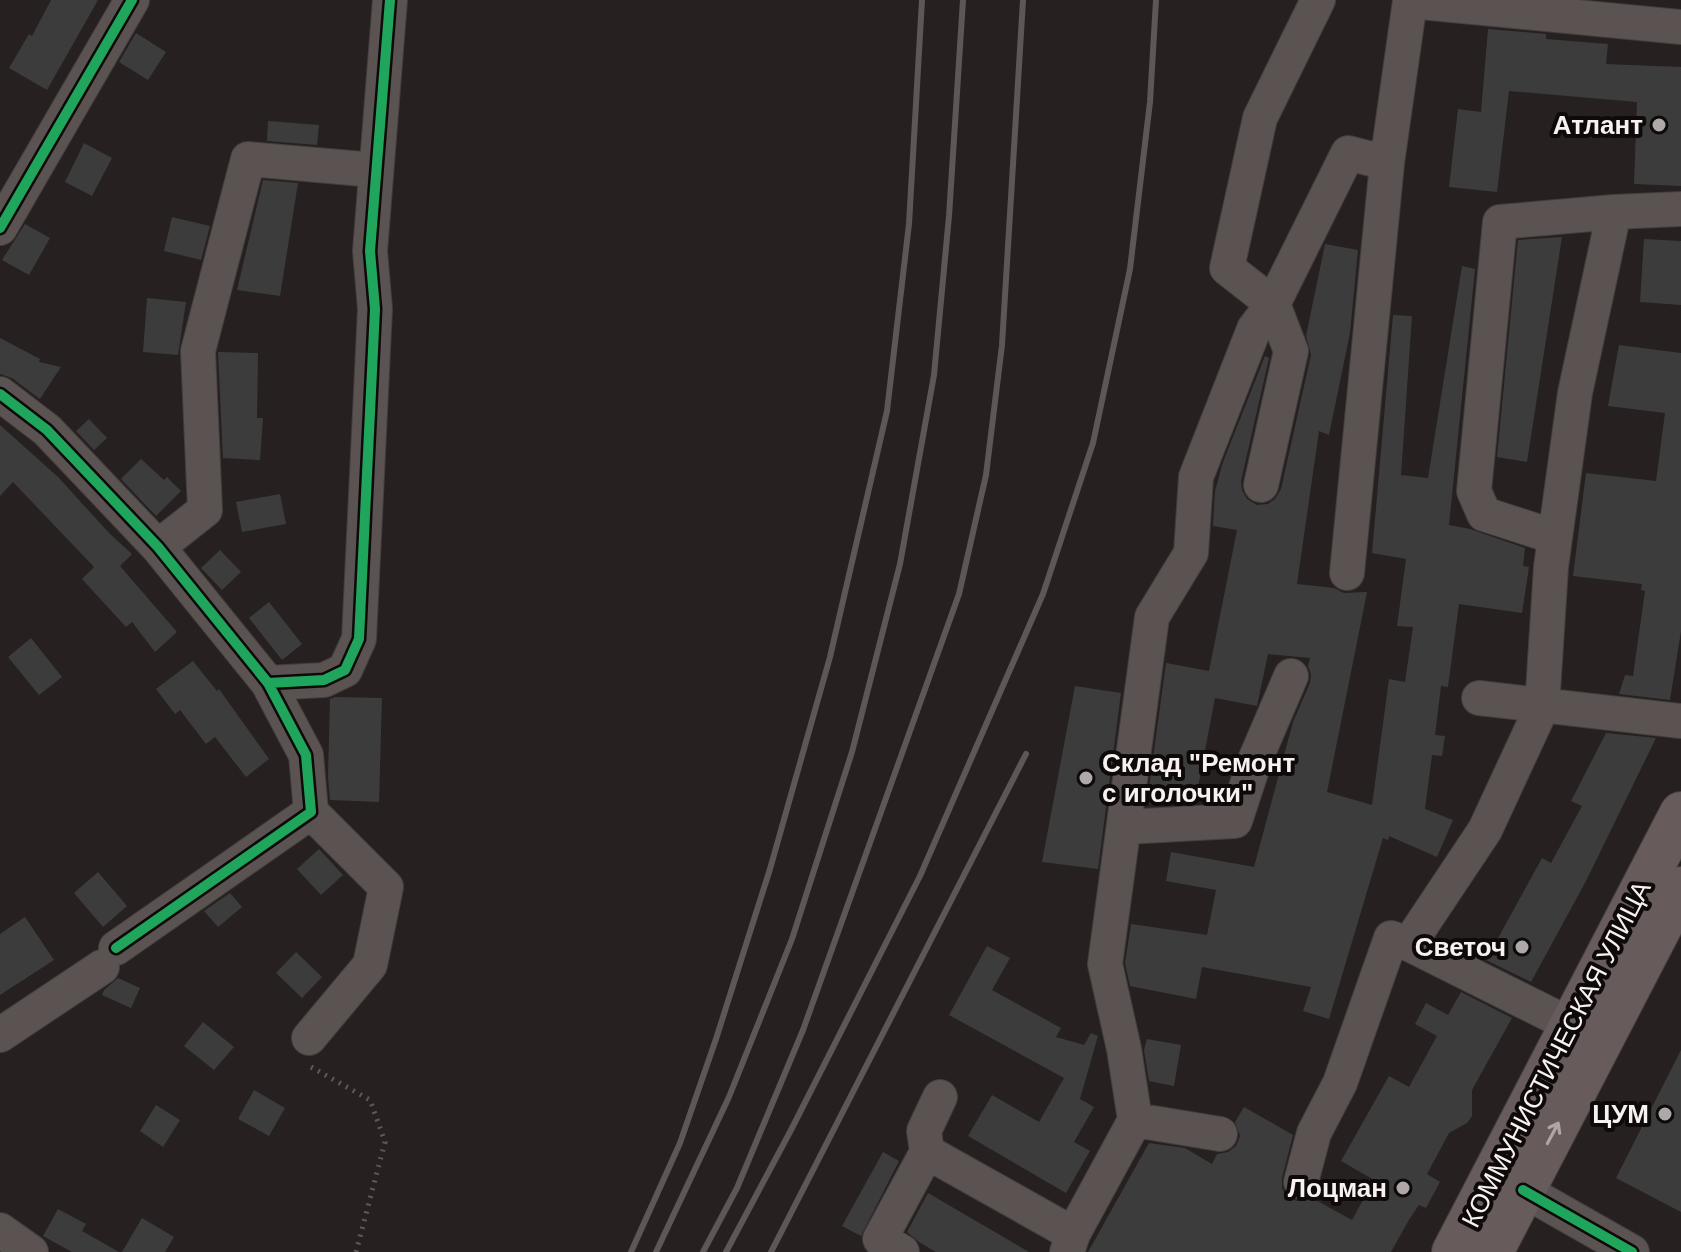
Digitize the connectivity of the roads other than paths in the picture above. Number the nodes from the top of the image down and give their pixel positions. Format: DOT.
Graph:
graph roads {
  1 [pos="132,0"];
  2 [pos="390,0"];
  3 [pos="1318,0"];
  4 [pos="1681,27"];
  5 [pos="1387,163"];
  6 [pos="374,170"];
  7 [pos="1681,209"];
  8 [pos="1614,212"];
  9 [pos="0,228"];
  10 [pos="1273,304"];
  11 [pos="0,394"];
  12 [pos="1261,485"];
  13 [pos="1555,537"];
  14 [pos="158,547"];
  15 [pos="1347,573"];
  16 [pos="1291,676"];
  17 [pos="268,683"];
  18 [pos="1479,698"];
  19 [pos="1542,707"];
  20 [pos="1681,721"];
  21 [pos="311,812"];
  22 [pos="1681,813"];
  23 [pos="1125,827"];
  24 [pos="1681,888"];
  25 [pos="1409,944"];
  26 [pos="1571,1025"];
  27 [pos="0,1035"];
  28 [pos="309,1052"];
  29 [pos="940,1097"];
  30 [pos="1135,1120"];
  31 [pos="1220,1134"];
  32 [pos="927,1152"];
  33 [pos="1301,1182"];
  34 [pos="1523,1190"];
  35 [pos="0,1230"];
  36 [pos="1070,1243"];
  37 [pos="31,1252"];
  38 [pos="902,1252"];
  39 [pos="1453,1252"];
  40 [pos="1492,1252"];
  41 [pos="1632,1252"];
  1 -- 9 [label="street"];
  2 -- 6 [label="street"];
  3 -- 10 [label="street"];
  4 -- 5 [label="street"];
  5 -- 10 [label="street"];
  5 -- 15 [label="street"];
  6 -- 14 [label="street"];
  6 -- 17 [label="street"];
  7 -- 8 [label="street"];
  8 -- 13 [label="street"];
  8 -- 13 [label="street"];
  10 -- 12 [label="street"];
  10 -- 23 [label="street"];
  11 -- 14 [label="street"];
  13 -- 19 [label="street"];
  14 -- 17 [label="street"];
  16 -- 23 [label="street"];
  17 -- 21 [label="street"];
  18 -- 19 [label="street"];
  19 -- 20 [label="street"];
  19 -- 25 [label="street"];
  21 -- 27 [label="street"];
  21 -- 28 [label="street"];
  22 -- 26 [label="main road, КОММУНИСТИЧЕСКАЯ УЛИЦА"];
  23 -- 30 [label="street"];
  34 -- 24 [label="main road, КОММУНИСТИЧЕСКАЯ УЛИЦА, one-way"];
  25 -- 26 [label="street"];
  25 -- 33 [label="street"];
  26 -- 39 [label="main road, КОММУНИСТИЧЕСКАЯ УЛИЦА"];
  29 -- 32 [label="street"];
  30 -- 31 [label="street"];
  30 -- 36 [label="street"];
  32 -- 36 [label="street"];
  32 -- 38 [label="street"];
  34 -- 40 [label="main road, КОММУНИСТИЧЕСКАЯ УЛИЦА"];
  34 -- 41 [label="street"];
  35 -- 37 [label="street"];
}
